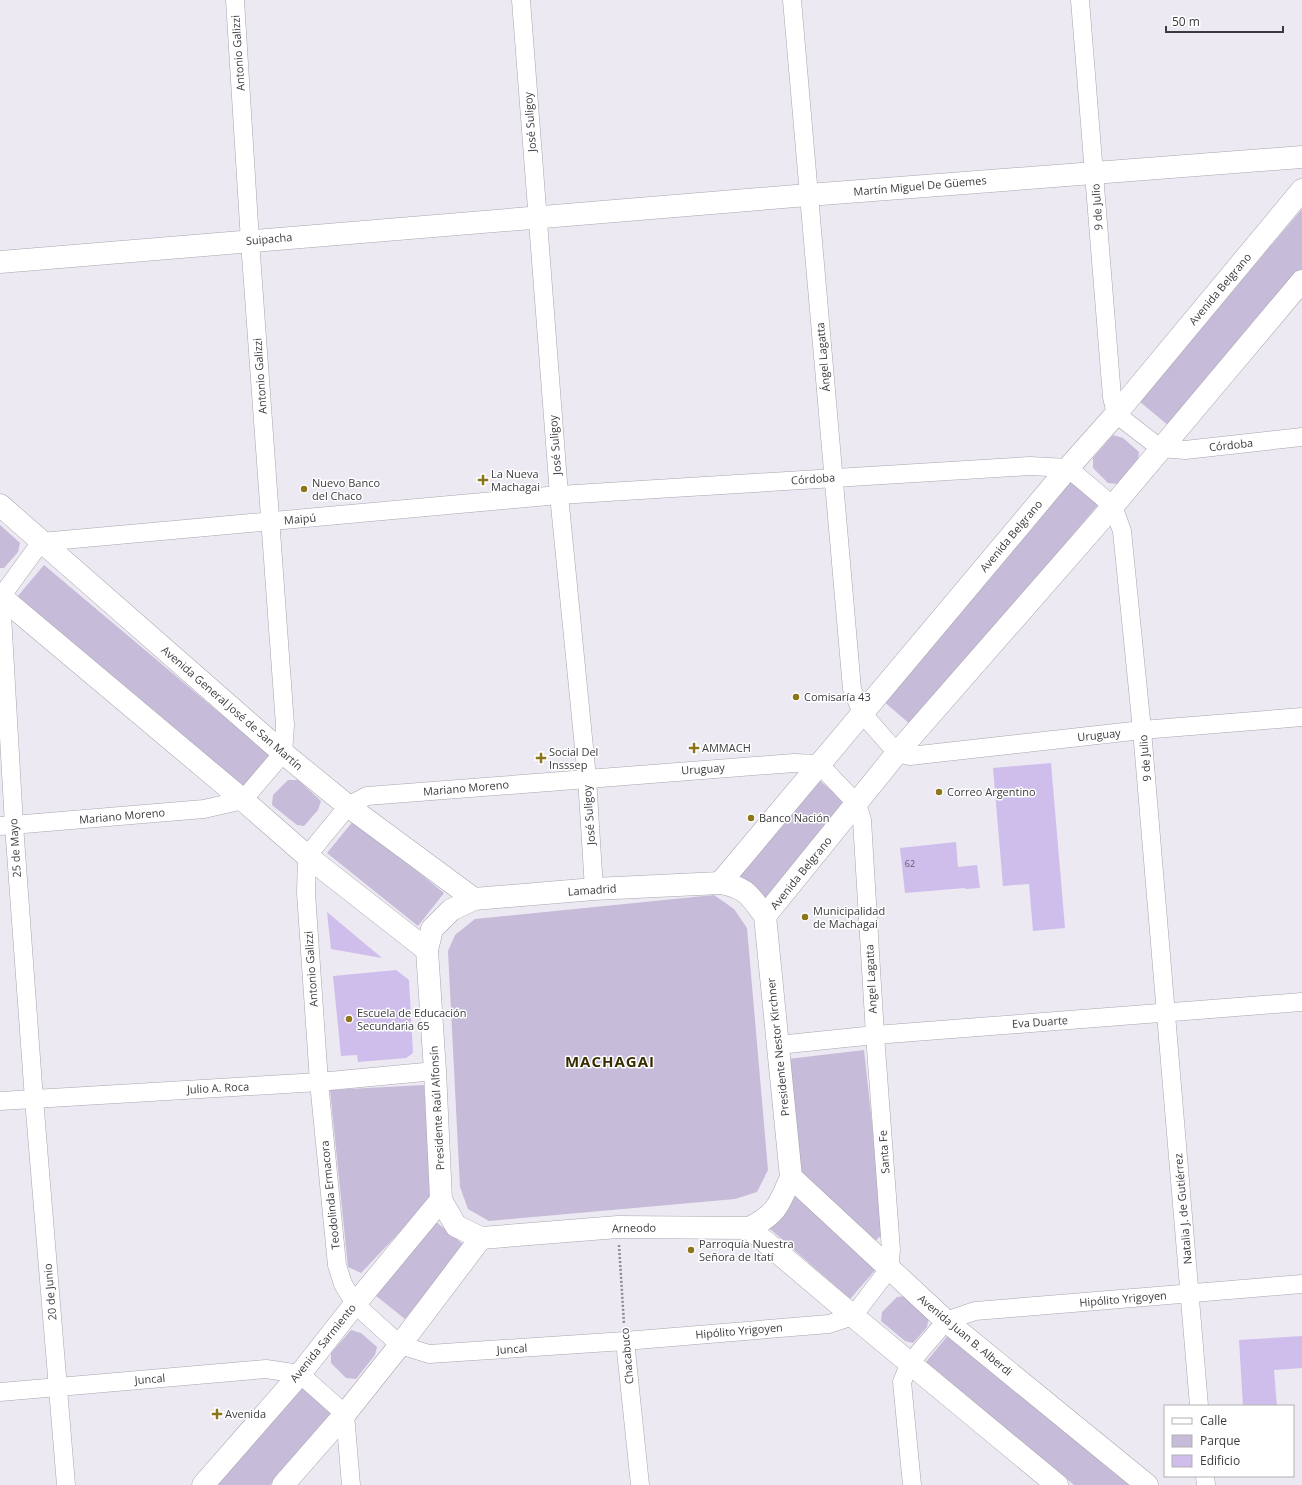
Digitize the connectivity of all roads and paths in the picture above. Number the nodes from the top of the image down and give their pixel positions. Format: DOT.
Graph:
graph roads {
  1 [pos="234,0"];
  2 [pos="521,0"];
  3 [pos="792,0"];
  4 [pos="1080,0"];
  5 [pos="1302,157"];
  6 [pos="1094,172"];
  7 [pos="1302,190"];
  8 [pos="808,195"];
  9 [pos="538,217"];
  10 [pos="250,241"];
  11 [pos="0,262"];
  12 [pos="1302,281"];
  13 [pos="1116,414"];
  14 [pos="1302,437"];
  15 [pos="1160,448"];
  16 [pos="1068,468"];
  17 [pos="834,478"];
  18 [pos="559,495"];
  19 [pos="0,505"];
  20 [pos="1113,506"];
  21 [pos="270,522"];
  22 [pos="42,542"];
  23 [pos="1,597"];
  24 [pos="862,713"];
  25 [pos="1302,717"];
  26 [pos="1142,730"];
  27 [pos="283,753"];
  28 [pos="898,753"];
  29 [pos="819,764"];
  30 [pos="586,778"];
  31 [pos="243,800"];
  32 [pos="857,804"];
  33 [pos="348,806"];
  34 [pos="7,826"];
  35 [pos="308,856"];
  36 [pos="720,883"];
  37 [pos="594,889"];
  38 [pos="474,899"];
  39 [pos="765,916"];
  40 [pos="442,920"];
  41 [pos="427,950"];
  42 [pos="1302,1002"];
  43 [pos="1166,1013"];
  44 [pos="875,1035"];
  45 [pos="778,1045"];
  46 [pos="435,1071"];
  47 [pos="319,1082"];
  48 [pos="34,1099"];
  49 [pos="0,1101"];
  50 [pos="791,1178"];
  51 [pos="442,1200"];
  52 [pos="779,1205"];
  53 [pos="618,1227"];
  54 [pos="749,1228"];
  55 [pos="481,1238"];
  56 [pos="889,1269"];
  57 [pos="1302,1284"];
  58 [pos="1190,1293"];
  59 [pos="355,1304"];
  60 [pos="853,1316"];
  61 [pos="946,1321"];
  62 [pos="625,1341"];
  63 [pos="400,1346"];
  64 [pos="910,1363"];
  65 [pos="300,1374"];
  66 [pos="58,1387"];
  67 [pos="0,1392"];
  68 [pos="1199,1405"];
  69 [pos="345,1414"];
  70 [pos="66,1485"];
  71 [pos="203,1485"];
  72 [pos="283,1485"];
  73 [pos="351,1485"];
  74 [pos="640,1485"];
  75 [pos="912,1485"];
  76 [pos="1057,1485"];
  77 [pos="1147,1485"];
  1 -- 10 [label="street, Antonio Galizzi"];
  2 -- 9 [label="street, José Suligoy"];
  3 -- 8 [label="street, Ángel Lagatta"];
  4 -- 6 [label="street, 9 de Julio"];
  5 -- 6 [label="street, Martín Miguel De Güemes"];
  6 -- 8 [label="street, Martín Miguel De Güemes"];
  6 -- 13 [label="street, 9 de Julio"];
  7 -- 13 [label="street, Avenida Belgrano"];
  8 -- 9 [label="street, Martín Miguel De Güemes"];
  8 -- 17 [label="street, Ángel Lagatta"];
  9 -- 10 [label="street, Suipacha"];
  9 -- 18 [label="street, José Suligoy"];
  10 -- 11 [label="street, Suipacha"];
  10 -- 21 [label="street, Antonio Galizzi"];
  12 -- 15 [label="street, Avenida Belgrano"];
  13 -- 15 [label="street"];
  13 -- 16 [label="street, Avenida Belgrano"];
  14 -- 15 [label="street, Córdoba"];
  15 -- 20 [label="street, Avenida Belgrano"];
  16 -- 17 [label="street, Córdoba"];
  16 -- 20 [label="street"];
  16 -- 24 [label="street, Avenida Belgrano"];
  17 -- 18 [label="street, Córdoba"];
  17 -- 24 [label="street, Ángel Lagatta"];
  18 -- 21 [label="street, Maipú"];
  18 -- 30 [label="street, José Suligoy"];
  19 -- 22 [label="street, Avenida General José de San Martín"];
  20 -- 26 [label="street, 9 de Julio"];
  20 -- 28 [label="street, Avenida Belgrano"];
  21 -- 22 [label="street, Maipú"];
  21 -- 27 [label="street, Antonio Galizzi"];
  22 -- 23 [label="street"];
  22 -- 27 [label="street, Avenida General José de San Martín"];
  23 -- 31 [label="street"];
  23 -- 34 [label="street, 25 de Mayo"];
  24 -- 28 [label="street"];
  24 -- 29 [label="street, Avenida Belgrano"];
  25 -- 26 [label="street, Uruguay"];
  26 -- 28 [label="street, Uruguay"];
  26 -- 43 [label="street, 9 de Julio"];
  27 -- 31 [label="street"];
  27 -- 33 [label="street, Avenida General José de San Martín"];
  28 -- 32 [label="street, Avenida Belgrano"];
  29 -- 30 [label="street, Uruguay"];
  29 -- 32 [label="street"];
  29 -- 36 [label="street, Avenida Belgrano"];
  30 -- 33 [label="street, Mariano Moreno"];
  30 -- 37 [label="street, José Suligoy"];
  31 -- 34 [label="street, Mariano Moreno"];
  31 -- 35 [label="street"];
  32 -- 39 [label="street, Avenida Belgrano"];
  32 -- 44 [label="street, Angel Lagatta"];
  33 -- 35 [label="street"];
  33 -- 38 [label="street, Avenida General José de San Martín"];
  34 -- 48 [label="street, 25 de Mayo"];
  35 -- 41 [label="street"];
  35 -- 47 [label="street, Antonio Galizzi"];
  36 -- 37 [label="street, Lamadrid"];
  36 -- 39 [label="street, Lamadrid"];
  37 -- 38 [label="street, Lamadrid"];
  38 -- 40 [label="street, Lamadrid"];
  39 -- 45 [label="street, Presidente Nestor Kirchner"];
  40 -- 41 [label="street, Presidente Raúl Alfonsín"];
  41 -- 46 [label="street, Presidente Raúl Alfonsín"];
  42 -- 43 [label="street, Eva Duarte"];
  43 -- 44 [label="street, Eva Duarte"];
  43 -- 58 [label="street, Natalia J. de Gutiérrez"];
  44 -- 45 [label="street, Eva Duarte"];
  44 -- 56 [label="street, Santa Fe"];
  45 -- 50 [label="street, Presidente Nestor Kirchner"];
  46 -- 47 [label="street, Julio A. Roca"];
  46 -- 51 [label="street, Presidente Raúl Alfonsín"];
  47 -- 48 [label="street, Julio A. Roca"];
  47 -- 59 [label="street, Teodolinda Ermacora"];
  48 -- 49 [label="street, Julio A. Roca"];
  48 -- 66 [label="street, 20 de Junio"];
  50 -- 52 [label="street, Presidente Nestor Kirchner"];
  50 -- 56 [label="street, Avenida Juan B. Alberdi"];
  51 -- 55 [label="street, Presidente Raúl Alfonsín"];
  51 -- 59 [label="street, Avenida Sarmiento"];
  52 -- 54 [label="street, Arneodo"];
  53 -- 54 [label="street, Arneodo"];
  53 -- 55 [label="street, Arneodo"];
  53 -- 62 [label="path, Chacabuco"];
  54 -- 60 [label="street"];
  55 -- 63 [label="street"];
  56 -- 60 [label="street"];
  56 -- 61 [label="street, Avenida Juan B. Alberdi"];
  57 -- 58 [label="street, Hipólito Yrigoyen"];
  58 -- 61 [label="street, Hipólito Yrigoyen"];
  58 -- 68 [label="street, Natalia J. de Gutiérrez"];
  59 -- 63 [label="street, Teodolinda Ermacora"];
  59 -- 65 [label="street, Avenida Sarmiento"];
  60 -- 62 [label="street, Hipólito Yrigoyen"];
  60 -- 64 [label="street"];
  61 -- 64 [label="street"];
  61 -- 77 [label="street, Avenida Juan B. Alberdi"];
  62 -- 63 [label="street, Juncal"];
  62 -- 74 [label="street, Chacabuco"];
  63 -- 69 [label="street"];
  64 -- 75 [label="street"];
  64 -- 76 [label="street"];
  65 -- 66 [label="street, Juncal"];
  65 -- 69 [label="street"];
  65 -- 71 [label="street, Avenida Sarmiento"];
  66 -- 67 [label="street, Juncal"];
  66 -- 70 [label="street, 20 de Junio"];
  69 -- 72 [label="street"];
  69 -- 73 [label="street"];
}
